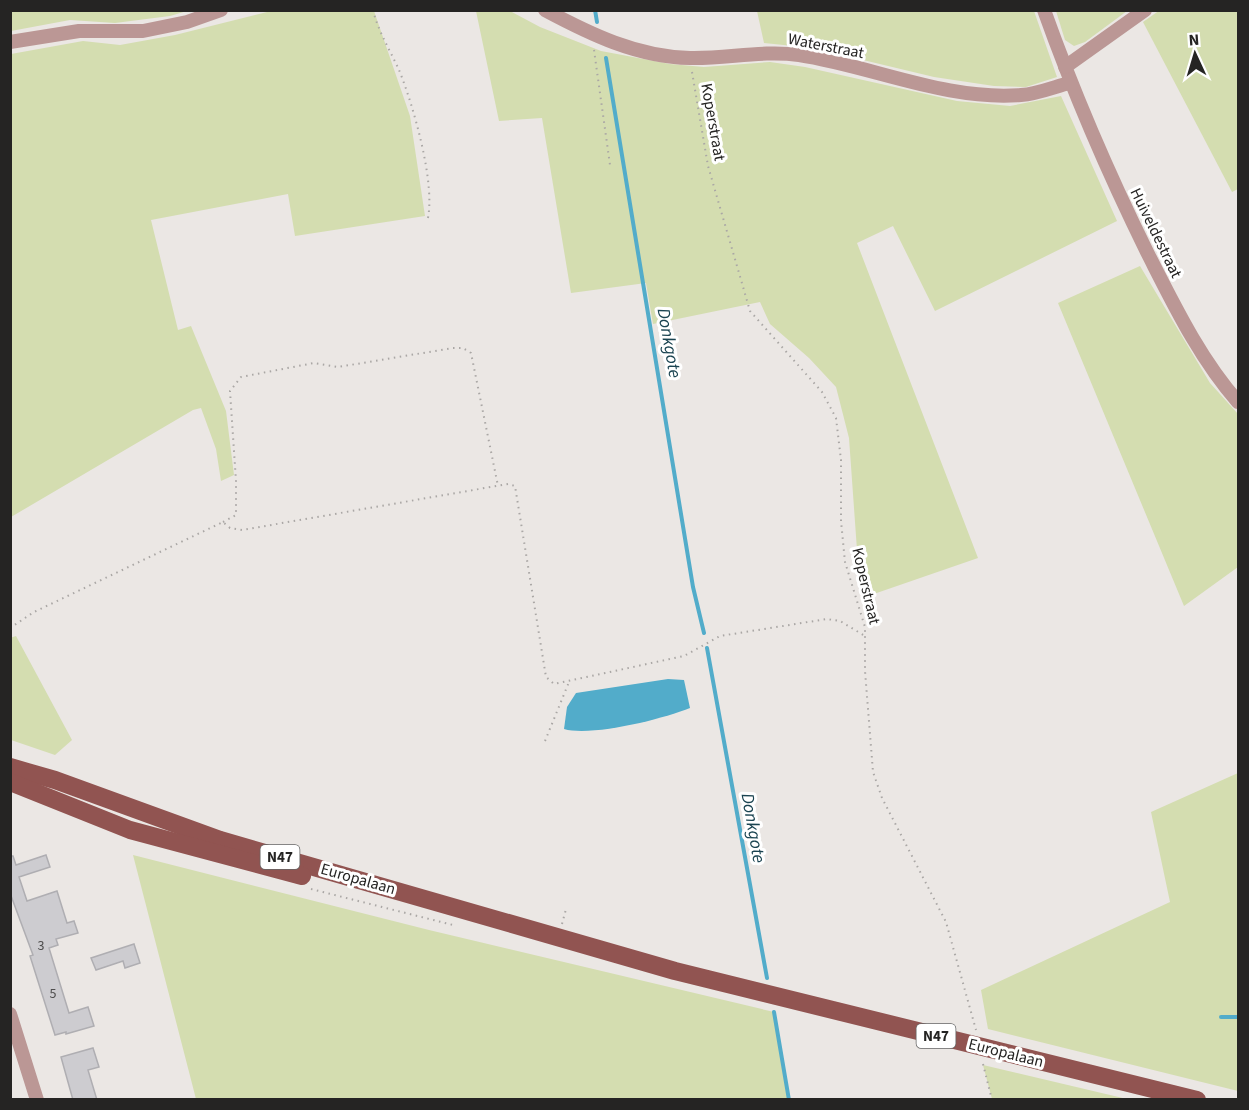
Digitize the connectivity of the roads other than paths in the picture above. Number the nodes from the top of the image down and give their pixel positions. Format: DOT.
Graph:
graph roads {
  1 [pos="221,10"];
  2 [pos="545,10"];
  3 [pos="1044,10"];
  4 [pos="1145,10"];
  5 [pos="10,42"];
  6 [pos="1065,67"];
  7 [pos="1070,83"];
  8 [pos="1239,402"];
  9 [pos="10,767"];
  10 [pos="10,782"];
  11 [pos="675,971"];
  12 [pos="10,1014"];
  13 [pos="37,1100"];
  14 [pos="1197,1100"];
  1 -- 5 [label="street"];
  2 -- 7 [label="street, Waterstraat"];
  3 -- 6 [label="street, Huiveldestraat"];
  4 -- 6 [label="street"];
  6 -- 7 [label="street, Huiveldestraat"];
  7 -- 8 [label="street, Huiveldestraat"];
  9 -- 11 [label="main road, Europalaan / N47"];
  10 -- 11 [label="main road, Europalaan / N47"];
  11 -- 14 [label="main road, Europalaan / N47"];
  12 -- 13 [label="street"];
}
